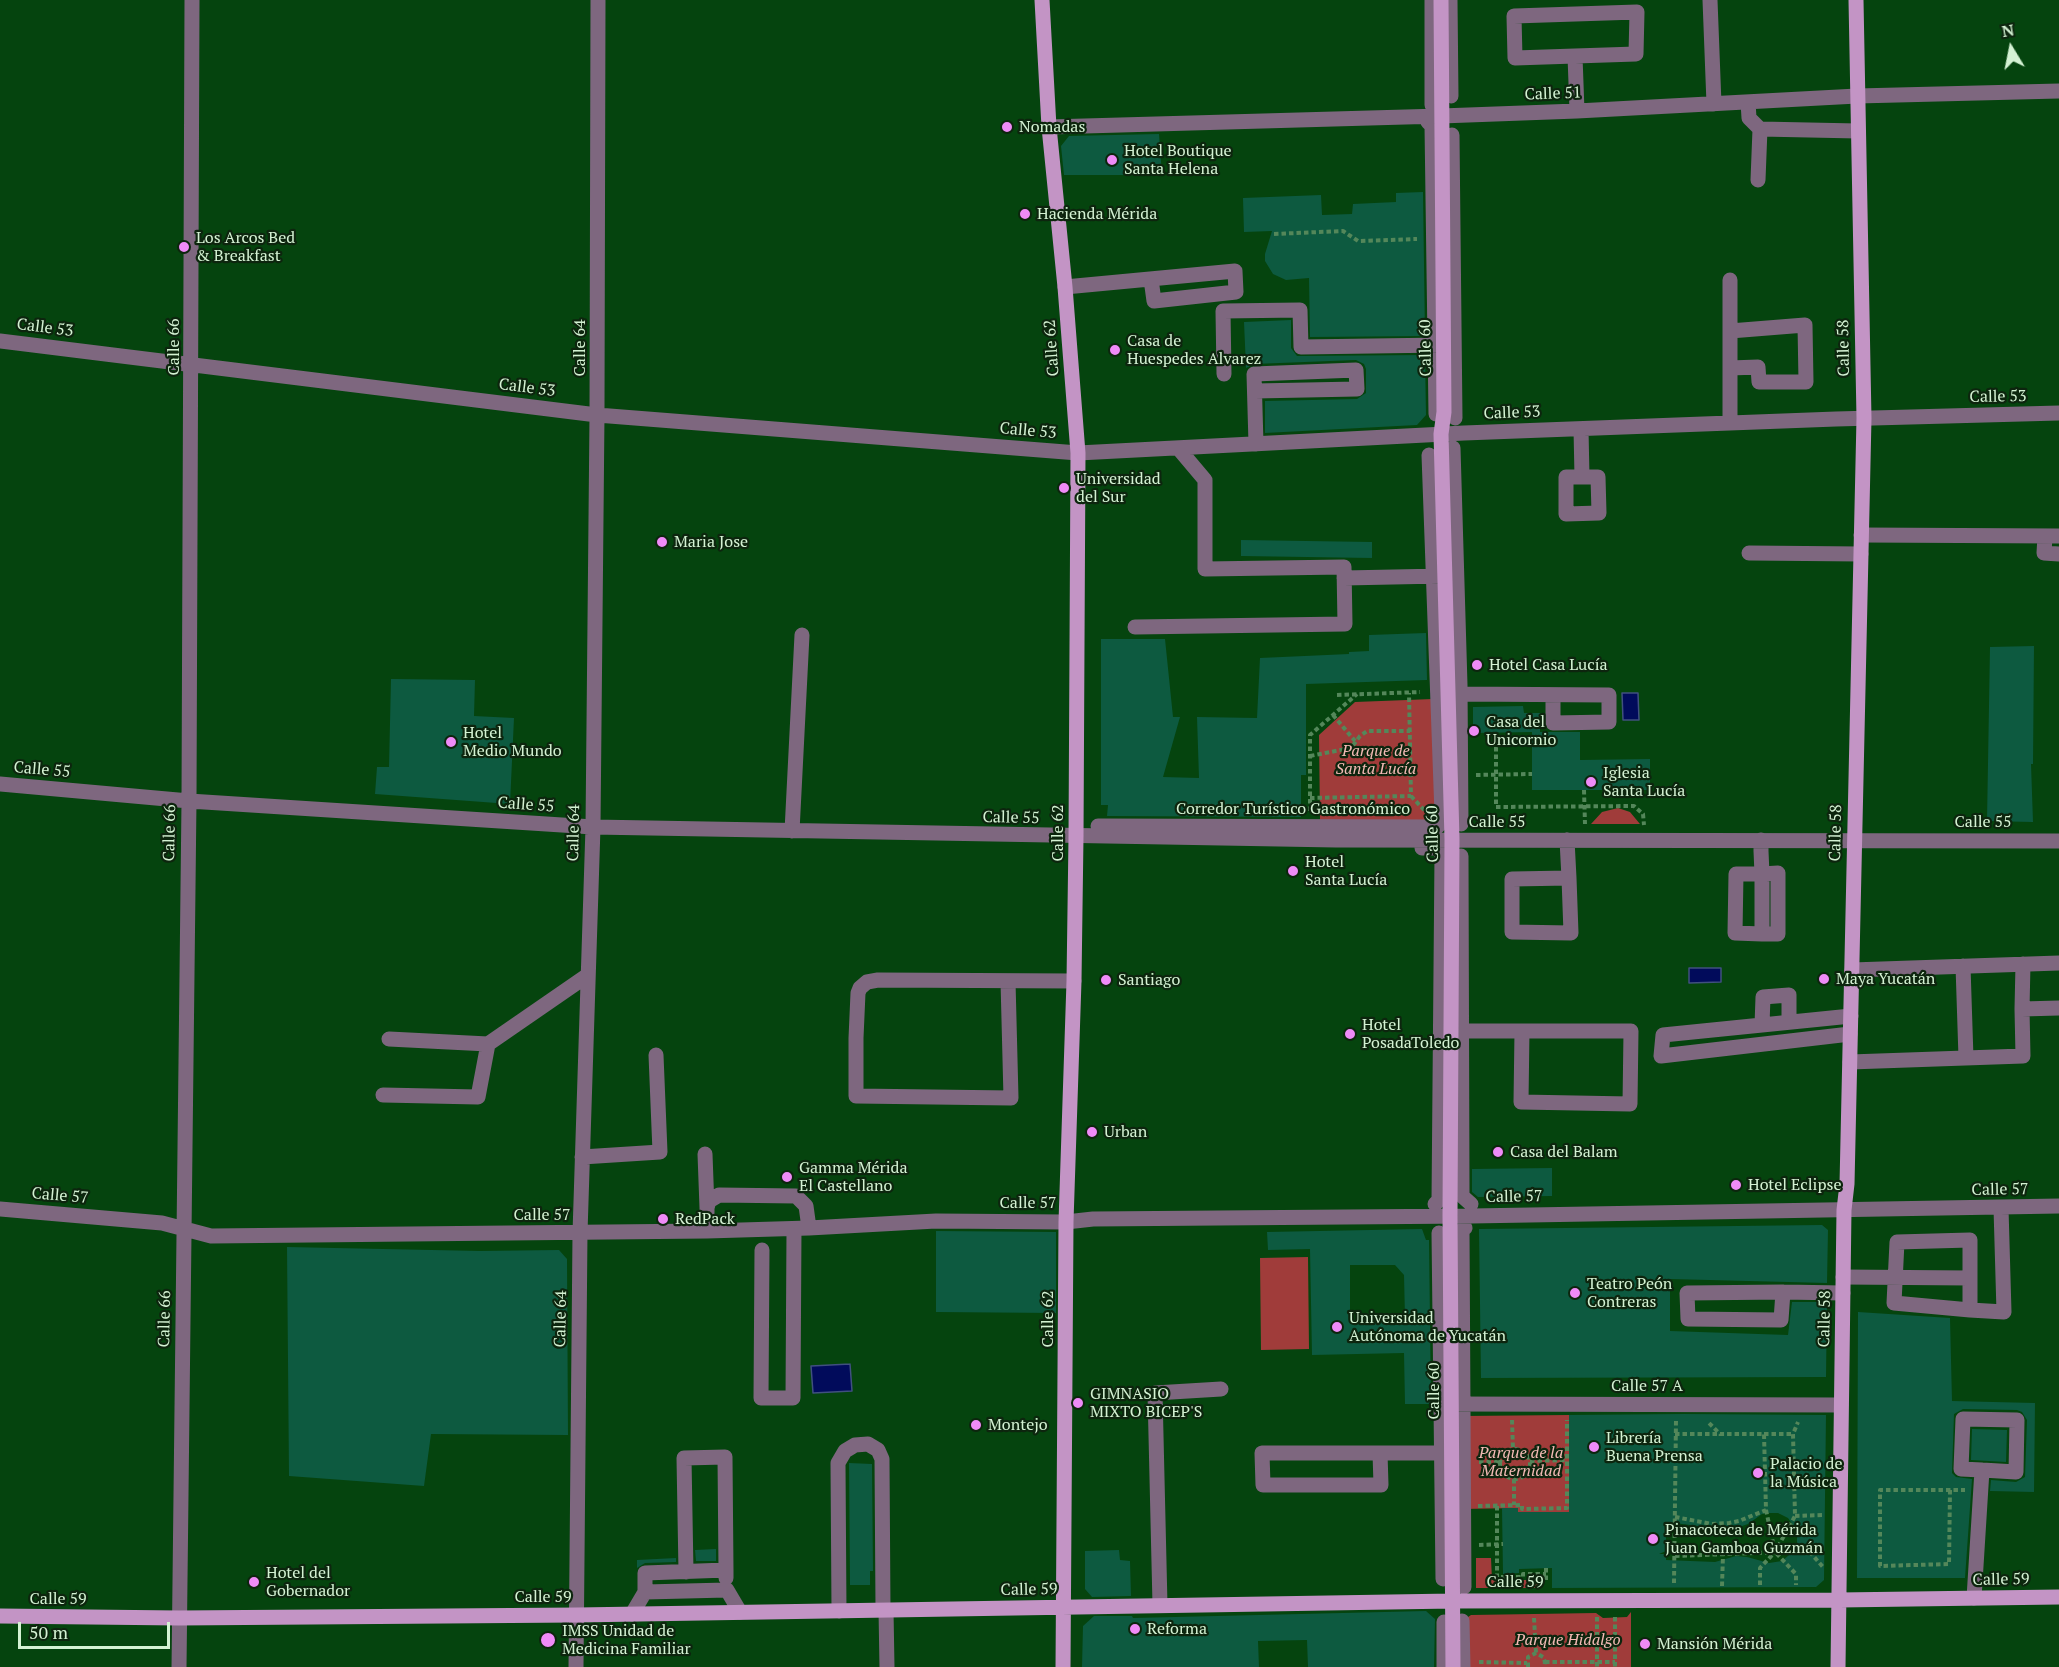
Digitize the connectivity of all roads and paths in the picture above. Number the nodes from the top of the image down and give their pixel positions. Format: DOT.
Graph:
graph roads {
  1 [pos="192,0"];
  2 [pos="598,0"];
  3 [pos="1042,0"];
  4 [pos="1432,0"];
  5 [pos="1441,0"];
  6 [pos="1450,0"];
  7 [pos="1710,0"];
  8 [pos="1856,0"];
  9 [pos="1575,56"];
  10 [pos="2059,92"];
  11 [pos="1451,96"];
  12 [pos="1857,96"];
  13 [pos="1748,102"];
  14 [pos="1714,104"];
  15 [pos="1577,111"];
  16 [pos="1434,114"];
  17 [pos="1049,127"];
  18 [pos="1760,129"];
  19 [pos="1858,131"];
  20 [pos="1452,135"];
  21 [pos="1758,180"];
  22 [pos="1274,234"];
  23 [pos="1434,239"];
  24 [pos="1151,279"];
  25 [pos="1730,280"];
  26 [pos="1065,287"];
  27 [pos="1730,331"];
  28 [pos="0,341"];
  29 [pos="1439,345"];
  30 [pos="192,365"];
  31 [pos="1730,368"];
  32 [pos="1224,374"];
  33 [pos="1254,391"];
  34 [pos="2059,413"];
  35 [pos="1436,414"];
  36 [pos="597,415"];
  37 [pos="1455,418"];
  38 [pos="1864,418"];
  39 [pos="1730,423"];
  40 [pos="1581,429"];
  41 [pos="1442,434"];
  42 [pos="1256,444"];
  43 [pos="1178,448"];
  44 [pos="1453,448"];
  45 [pos="1078,453"];
  46 [pos="1429,455"];
  47 [pos="1582,477"];
  48 [pos="1861,535"];
  49 [pos="2052,536"];
  50 [pos="1749,553"];
  51 [pos="2059,554"];
  52 [pos="1861,555"];
  53 [pos="1439,576"];
  54 [pos="1344,578"];
  55 [pos="1135,627"];
  56 [pos="802,635"];
  57 [pos="1437,692"];
  58 [pos="1408,693"];
  59 [pos="1357,694"];
  60 [pos="1460,694"];
  61 [pos="1337,695"];
  62 [pos="1553,695"];
  63 [pos="1333,715"];
  64 [pos="1410,731"];
  65 [pos="1496,732"];
  66 [pos="1355,741"];
  67 [pos="1310,756"];
  68 [pos="1532,774"];
  69 [pos="1496,775"];
  70 [pos="1461,776"];
  71 [pos="0,784"];
  72 [pos="1584,790"];
  73 [pos="1411,796"];
  74 [pos="1310,798"];
  75 [pos="189,801"];
  76 [pos="1584,807"];
  77 [pos="1424,809"];
  78 [pos="1461,824"];
  79 [pos="1098,826"];
  80 [pos="593,827"];
  81 [pos="1310,827"];
  82 [pos="1585,828"];
  83 [pos="1644,828"];
  84 [pos="792,831"];
  85 [pos="1076,837"];
  86 [pos="1452,839"];
  87 [pos="1567,840"];
  88 [pos="1761,840"];
  89 [pos="1854,840"];
  90 [pos="2059,841"];
  91 [pos="1101,845"];
  92 [pos="1461,856"];
  93 [pos="1761,873"];
  94 [pos="1569,878"];
  95 [pos="2059,963"];
  96 [pos="2023,964"];
  97 [pos="1963,966"];
  98 [pos="1852,970"];
  99 [pos="588,975"];
  100 [pos="1008,981"];
  101 [pos="1074,981"];
  102 [pos="2059,1008"];
  103 [pos="2022,1009"];
  104 [pos="1851,1016"];
  105 [pos="1789,1022"];
  106 [pos="1762,1024"];
  107 [pos="1456,1031"];
  108 [pos="1522,1031"];
  109 [pos="1850,1034"];
  110 [pos="389,1040"];
  111 [pos="488,1044"];
  112 [pos="656,1055"];
  113 [pos="1965,1058"];
  114 [pos="1850,1062"];
  115 [pos="383,1095"];
  116 [pos="705,1154"];
  117 [pos="582,1157"];
  118 [pos="1435,1204"];
  119 [pos="1471,1204"];
  120 [pos="2059,1206"];
  121 [pos="707,1208"];
  122 [pos="2001,1208"];
  123 [pos="0,1209"];
  124 [pos="1844,1210"];
  125 [pos="1450,1215"];
  126 [pos="1066,1222"];
  127 [pos="1464,1228"];
  128 [pos="184,1229"];
  129 [pos="801,1229"];
  130 [pos="707,1231"];
  131 [pos="580,1233"];
  132 [pos="1439,1233"];
  133 [pos="762,1250"];
  134 [pos="1843,1277"];
  135 [pos="1895,1278"];
  136 [pos="1970,1278"];
  137 [pos="1783,1292"];
  138 [pos="1843,1293"];
  139 [pos="1970,1310"];
  140 [pos="1221,1389"];
  141 [pos="1457,1404"];
  142 [pos="1512,1404"];
  143 [pos="1567,1404"];
  144 [pos="1676,1404"];
  145 [pos="1691,1404"];
  146 [pos="1805,1404"];
  147 [pos="1841,1405"];
  148 [pos="1676,1434"];
  149 [pos="1720,1434"];
  150 [pos="1764,1434"];
  151 [pos="1793,1434"];
  152 [pos="1513,1449"];
  153 [pos="1447,1453"];
  154 [pos="1380,1454"];
  155 [pos="1567,1460"];
  156 [pos="1530,1461"];
  157 [pos="1982,1470"];
  158 [pos="1829,1478"];
  159 [pos="1514,1479"];
  160 [pos="1795,1485"];
  161 [pos="1981,1489"];
  162 [pos="1950,1490"];
  163 [pos="1463,1506"];
  164 [pos="1497,1506"];
  165 [pos="1514,1506"];
  166 [pos="1766,1510"];
  167 [pos="1829,1515"];
  168 [pos="1795,1516"];
  169 [pos="1675,1517"];
  170 [pos="1775,1552"];
  171 [pos="1723,1555"];
  172 [pos="1674,1556"];
  173 [pos="1546,1568"];
  174 [pos="726,1570"];
  175 [pos="686,1572"];
  176 [pos="1828,1573"];
  177 [pos="1546,1574"];
  178 [pos="1443,1579"];
  179 [pos="1464,1587"];
  180 [pos="1760,1589"];
  181 [pos="1796,1589"];
  182 [pos="727,1590"];
  183 [pos="1547,1590"];
  184 [pos="1674,1590"];
  185 [pos="1722,1590"];
  186 [pos="645,1592"];
  187 [pos="2059,1597"];
  188 [pos="1974,1598"];
  189 [pos="1453,1600"];
  190 [pos="1839,1600"];
  191 [pos="1160,1605"];
  192 [pos="1064,1607"];
  193 [pos="884,1610"];
  194 [pos="839,1611"];
  195 [pos="740,1612"];
  196 [pos="632,1614"];
  197 [pos="577,1615"];
  198 [pos="0,1616"];
  199 [pos="1534,1616"];
  200 [pos="179,1617"];
  201 [pos="1615,1617"];
  202 [pos="1586,1618"];
  203 [pos="1524,1619"];
  204 [pos="1545,1619"];
  205 [pos="1444,1622"];
  206 [pos="1462,1622"];
  207 [pos="1536,1653"];
  208 [pos="1460,1665"];
  209 [pos="1527,1665"];
  210 [pos="1544,1665"];
  211 [pos="1597,1665"];
  212 [pos="1615,1665"];
  213 [pos="178,1667"];
  214 [pos="576,1667"];
  215 [pos="887,1667"];
  216 [pos="1063,1667"];
  217 [pos="1444,1667"];
  218 [pos="1838,1667"];
  1 -- 30 [label="street, Calle 66"];
  2 -- 36 [label="street, Calle 64"];
  3 -- 17 [label="main road, Calle 62"];
  4 -- 16 [label="street"];
  5 -- 16 [label="main road, Calle 60"];
  6 -- 11 [label="street"];
  7 -- 14 [label="street"];
  8 -- 12 [label="main road, Calle 58"];
  9 -- 9 [label="street"];
  9 -- 15 [label="street"];
  10 -- 12 [label="street, Calle 51"];
  12 -- 13 [label="street, Calle 51"];
  12 -- 19 [label="main road, Calle 58"];
  13 -- 14 [label="street, Calle 51"];
  13 -- 18 [label="street"];
  14 -- 15 [label="street, Calle 51"];
  15 -- 16 [label="street, Calle 51"];
  16 -- 17 [label="street, Calle 51"];
  16 -- 23 [label="street"];
  16 -- 29 [label="main road, Calle 60"];
  17 -- 26 [label="main road, Calle 62"];
  18 -- 19 [label="street"];
  18 -- 21 [label="street"];
  19 -- 38 [label="main road, Calle 58"];
  20 -- 37 [label="street"];
  22 -- 23 [label="path"];
  23 -- 29 [label="street"];
  24 -- 24 [label="street"];
  24 -- 26 [label="street"];
  25 -- 27 [label="street"];
  26 -- 45 [label="main road, Calle 62"];
  27 -- 31 [label="street"];
  27 -- 31 [label="street"];
  28 -- 30 [label="street, Calle 53"];
  29 -- 32 [label="street"];
  29 -- 35 [label="street"];
  29 -- 41 [label="main road, Calle 60"];
  30 -- 36 [label="street, Calle 53"];
  30 -- 75 [label="street, Calle 66"];
  31 -- 39 [label="street"];
  33 -- 33 [label="street"];
  33 -- 42 [label="street"];
  34 -- 38 [label="street, Calle 53"];
  36 -- 45 [label="street, Calle 53"];
  36 -- 80 [label="street, Calle 64"];
  38 -- 39 [label="street, Calle 53"];
  38 -- 48 [label="main road, Calle 58"];
  39 -- 40 [label="street, Calle 53"];
  40 -- 41 [label="street, Calle 53"];
  40 -- 47 [label="street"];
  41 -- 42 [label="street, Calle 53"];
  41 -- 53 [label="main road, Calle 60"];
  42 -- 43 [label="street, Calle 53"];
  43 -- 45 [label="street, Calle 53"];
  43 -- 54 [label="street"];
  44 -- 60 [label="street"];
  45 -- 85 [label="main road, Calle 62"];
  46 -- 53 [label="street, Corredor Turístico Gastronómico"];
  48 -- 49 [label="street"];
  48 -- 52 [label="main road, Calle 58"];
  49 -- 51 [label="street"];
  50 -- 52 [label="street"];
  52 -- 89 [label="main road, Calle 58"];
  53 -- 54 [label="street"];
  53 -- 57 [label="street, Corredor Turístico Gastronómico"];
  53 -- 86 [label="main road, Calle 60"];
  54 -- 55 [label="street"];
  56 -- 84 [label="street"];
  57 -- 58 [label="path"];
  57 -- 81 [label="street, Corredor Turístico Gastronómico"];
  58 -- 59 [label="path"];
  58 -- 64 [label="path"];
  59 -- 61 [label="path"];
  59 -- 63 [label="path"];
  60 -- 62 [label="street"];
  60 -- 70 [label="street"];
  63 -- 66 [label="path"];
  63 -- 67 [label="path"];
  64 -- 66 [label="path"];
  64 -- 73 [label="path"];
  65 -- 69 [label="path"];
  66 -- 67 [label="path"];
  67 -- 74 [label="path"];
  68 -- 69 [label="path"];
  69 -- 70 [label="path"];
  69 -- 76 [label="path"];
  70 -- 78 [label="street"];
  71 -- 75 [label="street, Calle 55"];
  72 -- 76 [label="path"];
  73 -- 74 [label="path"];
  73 -- 77 [label="path"];
  74 -- 81 [label="path"];
  75 -- 80 [label="street, Calle 55"];
  75 -- 128 [label="street, Calle 66"];
  76 -- 82 [label="path"];
  76 -- 83 [label="path"];
  79 -- 81 [label="street, Corredor Turístico Gastronómico"];
  80 -- 84 [label="street, Calle 55"];
  80 -- 99 [label="street, Calle 64"];
  84 -- 85 [label="street, Calle 55"];
  85 -- 86 [label="street, Calle 55"];
  85 -- 101 [label="main road, Calle 62"];
  86 -- 87 [label="street, Calle 55"];
  86 -- 107 [label="main road, Calle 60"];
  87 -- 88 [label="street, Calle 55"];
  87 -- 94 [label="street"];
  88 -- 89 [label="street, Calle 55"];
  88 -- 93 [label="street"];
  89 -- 90 [label="street, Calle 55"];
  89 -- 98 [label="main road, Calle 58"];
  91 -- 118 [label="street"];
  92 -- 107 [label="street"];
  93 -- 93 [label="street"];
  94 -- 94 [label="street"];
  95 -- 96 [label="street"];
  96 -- 97 [label="street"];
  96 -- 103 [label="street"];
  97 -- 98 [label="street"];
  97 -- 113 [label="street"];
  98 -- 104 [label="main road, Calle 58"];
  99 -- 111 [label="street"];
  99 -- 117 [label="street, Calle 64"];
  100 -- 100 [label="street"];
  100 -- 101 [label="street"];
  101 -- 126 [label="main road, Calle 62"];
  102 -- 103 [label="street"];
  103 -- 113 [label="street"];
  104 -- 105 [label="street"];
  104 -- 109 [label="main road, Calle 58"];
  105 -- 106 [label="street"];
  105 -- 106 [label="street"];
  106 -- 109 [label="street"];
  107 -- 108 [label="street"];
  107 -- 119 [label="street"];
  107 -- 125 [label="main road, Calle 60"];
  108 -- 108 [label="street"];
  109 -- 114 [label="main road, Calle 58"];
  110 -- 111 [label="street"];
  111 -- 115 [label="street"];
  112 -- 117 [label="street"];
  113 -- 114 [label="street"];
  114 -- 124 [label="main road, Calle 58"];
  116 -- 121 [label="street"];
  117 -- 131 [label="street, Calle 64"];
  120 -- 122 [label="street, Calle 57"];
  121 -- 129 [label="street"];
  121 -- 130 [label="street"];
  122 -- 124 [label="street, Calle 57"];
  122 -- 139 [label="street"];
  123 -- 128 [label="street, Calle 57"];
  124 -- 125 [label="street, Calle 57"];
  124 -- 134 [label="main road, Calle 58"];
  125 -- 126 [label="street, Calle 57"];
  125 -- 141 [label="main road, Calle 60"];
  126 -- 129 [label="street, Calle 57"];
  126 -- 192 [label="main road, Calle 62"];
  127 -- 141 [label="street"];
  128 -- 131 [label="street, Calle 57"];
  128 -- 200 [label="street, Calle 66"];
  129 -- 130 [label="street, Calle 57"];
  129 -- 133 [label="street"];
  130 -- 131 [label="street, Calle 57"];
  131 -- 197 [label="street, Calle 64"];
  132 -- 153 [label="street"];
  134 -- 135 [label="street"];
  134 -- 138 [label="main road, Calle 58"];
  135 -- 136 [label="street"];
  135 -- 136 [label="street"];
  135 -- 139 [label="street"];
  136 -- 139 [label="street"];
  137 -- 137 [label="street"];
  137 -- 138 [label="street"];
  138 -- 147 [label="main road, Calle 58"];
  140 -- 191 [label="street"];
  141 -- 142 [label="street, Calle 57 A"];
  141 -- 153 [label="main road, Calle 60"];
  141 -- 163 [label="street"];
  142 -- 143 [label="street, Calle 57 A"];
  142 -- 152 [label="path"];
  143 -- 144 [label="street, Calle 57 A"];
  143 -- 155 [label="path"];
  144 -- 145 [label="street, Calle 57 A"];
  144 -- 148 [label="path"];
  145 -- 146 [label="street, Calle 57 A"];
  145 -- 149 [label="path"];
  146 -- 147 [label="street, Calle 57 A"];
  146 -- 151 [label="path"];
  147 -- 190 [label="main road, Calle 58"];
  148 -- 149 [label="path"];
  148 -- 169 [label="path"];
  149 -- 150 [label="path"];
  150 -- 151 [label="path"];
  150 -- 166 [label="path"];
  151 -- 160 [label="path"];
  152 -- 156 [label="path"];
  152 -- 159 [label="path"];
  153 -- 154 [label="street"];
  153 -- 178 [label="street"];
  153 -- 189 [label="main road, Calle 60"];
  154 -- 154 [label="street"];
  155 -- 156 [label="path"];
  155 -- 165 [label="path"];
  156 -- 159 [label="path"];
  157 -- 157 [label="street"];
  157 -- 161 [label="street"];
  158 -- 160 [label="path"];
  159 -- 165 [label="path"];
  160 -- 168 [label="path"];
  161 -- 162 [label="path"];
  161 -- 188 [label="street"];
  162 -- 162 [label="path"];
  163 -- 164 [label="path"];
  163 -- 179 [label="street"];
  164 -- 165 [label="path"];
  164 -- 177 [label="path"];
  166 -- 169 [label="path"];
  166 -- 170 [label="path"];
  167 -- 168 [label="path"];
  168 -- 170 [label="path"];
  169 -- 172 [label="path"];
  170 -- 171 [label="path"];
  170 -- 176 [label="path"];
  170 -- 180 [label="path"];
  170 -- 181 [label="path"];
  171 -- 172 [label="path"];
  171 -- 185 [label="path"];
  172 -- 184 [label="path"];
  173 -- 177 [label="path"];
  174 -- 175 [label="street"];
  174 -- 175 [label="street"];
  174 -- 182 [label="street"];
  175 -- 186 [label="street"];
  177 -- 183 [label="path"];
  182 -- 186 [label="street"];
  182 -- 195 [label="street"];
  186 -- 196 [label="street"];
  187 -- 188 [label="main road, Calle 59"];
  188 -- 190 [label="main road, Calle 59"];
  189 -- 190 [label="main road, Calle 59"];
  189 -- 191 [label="main road, Calle 59"];
  189 -- 208 [label="main road, Calle 60"];
  190 -- 218 [label="main road, Calle 58"];
  191 -- 192 [label="main road, Calle 59"];
  192 -- 193 [label="main road, Calle 59"];
  192 -- 216 [label="main road, Calle 62"];
  193 -- 194 [label="main road, Calle 59"];
  193 -- 194 [label="street"];
  193 -- 215 [label="street"];
  194 -- 195 [label="main road, Calle 59"];
  195 -- 196 [label="main road, Calle 59"];
  196 -- 197 [label="main road, Calle 59"];
  197 -- 200 [label="main road, Calle 59"];
  197 -- 214 [label="street, Calle 64"];
  198 -- 200 [label="main road, Calle 59"];
  199 -- 203 [label="path"];
  199 -- 204 [label="path"];
  199 -- 207 [label="path"];
  200 -- 213 [label="street, Calle 66"];
  201 -- 212 [label="path"];
  202 -- 211 [label="path"];
  205 -- 217 [label="street"];
  206 -- 208 [label="street"];
  207 -- 209 [label="path"];
  207 -- 210 [label="path"];
  208 -- 209 [label="path"];
  210 -- 211 [label="path"];
  211 -- 212 [label="path"];
}
